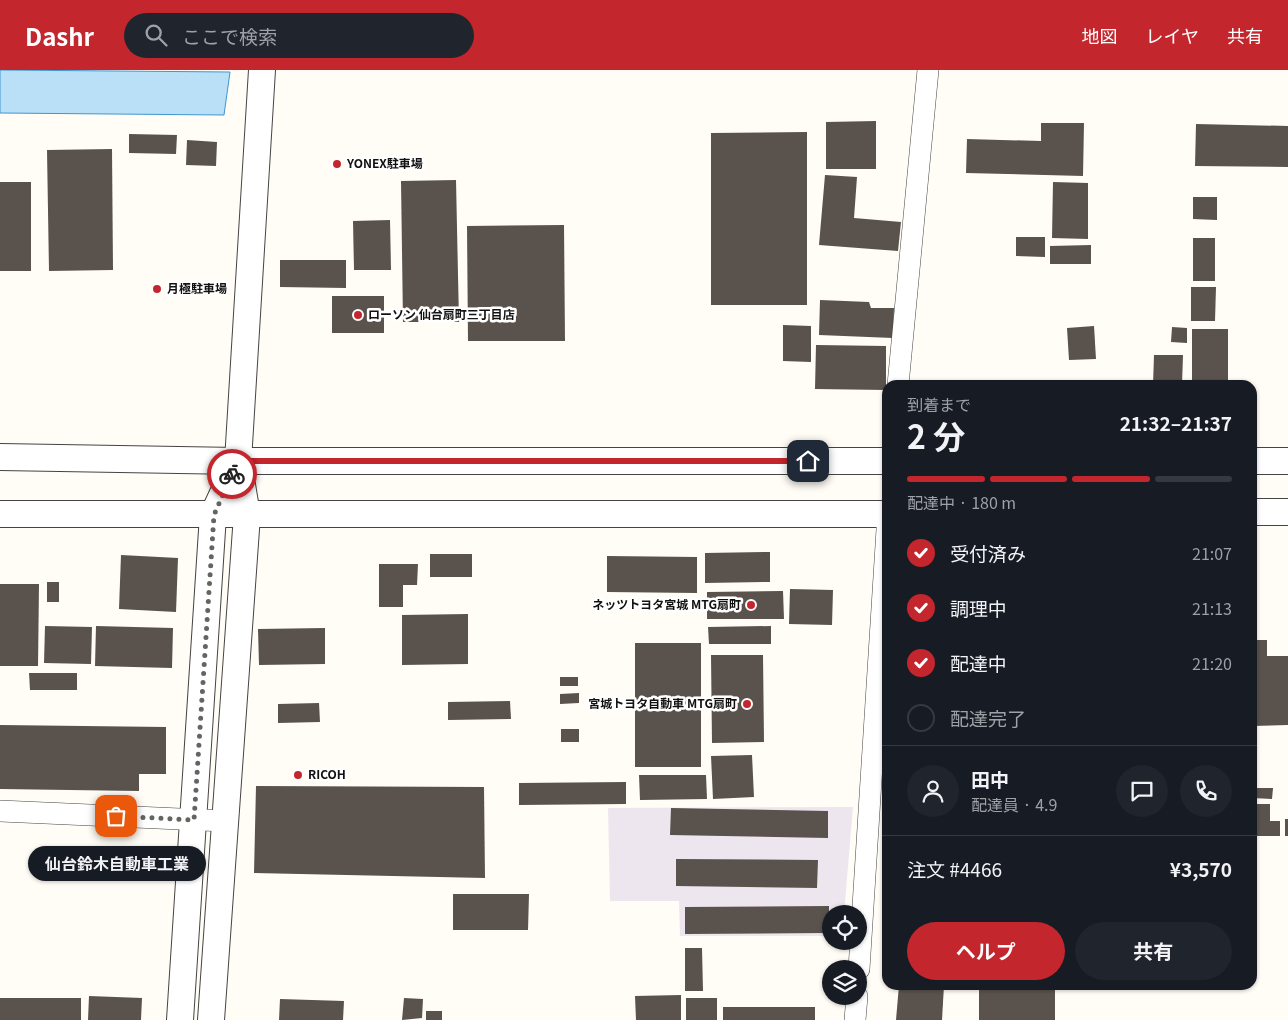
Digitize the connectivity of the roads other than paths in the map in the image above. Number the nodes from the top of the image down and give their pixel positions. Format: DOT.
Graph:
graph roads {
  1 [pos="262,70"];
  2 [pos="928,70"];
  3 [pos="898,380"];
  4 [pos="0,457"];
  5 [pos="238,461"];
  6 [pos="882,461"];
  7 [pos="1257,461"];
  8 [pos="1288,461"];
  9 [pos="1257,512"];
  10 [pos="1288,512"];
  11 [pos="0,514"];
  12 [pos="882,514"];
  13 [pos="214,515"];
  14 [pos="247,515"];
  15 [pos="882,608"];
  16 [pos="0,811"];
  17 [pos="194,820"];
  18 [pos="225,821"];
  19 [pos="860,960"];
  20 [pos="857,1005"];
  21 [pos="180,1020"];
  22 [pos="211,1020"];
  23 [pos="856,1020"];
  1 -- 5 [label="street"];
  2 -- 3 [label="street"];
  4 -- 5 [label="street"];
  5 -- 6 [label="street"];
  5 -- 13 [label="street"];
  5 -- 14 [label="street"];
  7 -- 8 [label="street"];
  9 -- 10 [label="street"];
  11 -- 13 [label="street"];
  12 -- 14 [label="street"];
  13 -- 14 [label="street"];
  13 -- 17 [label="street"];
  14 -- 18 [label="street"];
  15 -- 19 [label="street"];
  16 -- 17 [label="street"];
  17 -- 18 [label="street"];
  17 -- 21 [label="street"];
  18 -- 22 [label="street"];
  20 -- 23 [label="street"];
}
